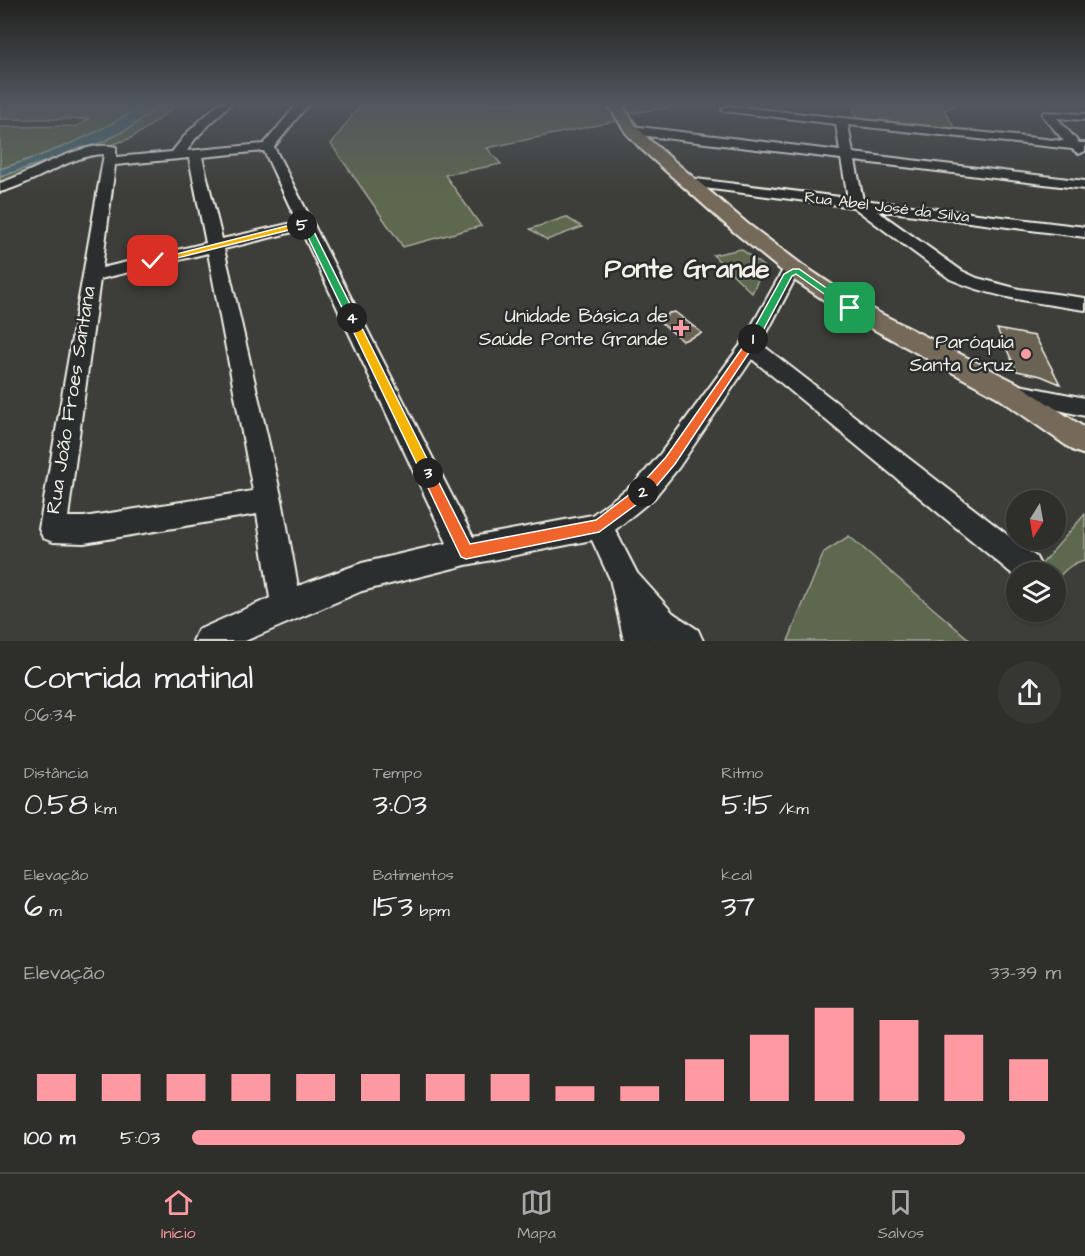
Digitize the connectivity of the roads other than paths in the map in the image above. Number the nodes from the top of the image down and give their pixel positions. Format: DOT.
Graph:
graph roads {
  1 [pos="194,133"];
  2 [pos="279,133"];
  3 [pos="634,133"];
  4 [pos="655,133"];
  5 [pos="843,133"];
  6 [pos="940,133"];
  7 [pos="1065,133"];
  8 [pos="268,147"];
  9 [pos="1082,150"];
  10 [pos="185,154"];
  11 [pos="109,156"];
  12 [pos="846,156"];
  13 [pos="688,182"];
  14 [pos="1085,185"];
  15 [pos="0,188"];
  16 [pos="856,203"];
  17 [pos="306,224"];
  18 [pos="1085,232"];
  19 [pos="216,246"];
  20 [pos="792,273"];
  21 [pos="90,276"];
  22 [pos="1085,304"];
  23 [pos="750,346"];
  24 [pos="1007,390"];
  25 [pos="1085,407"];
  26 [pos="1083,440"];
  27 [pos="269,500"];
  28 [pos="599,525"];
  29 [pos="466,552"];
  30 [pos="1020,562"];
  31 [pos="624,578"];
  32 [pos="287,606"];
  33 [pos="219,638"];
  34 [pos="640,641"];
  35 [pos="687,641"];
  1 -- 10 [label="street"];
  2 -- 8 [label="street"];
  3 -- 13 [label="main road"];
  4 -- 12 [label="street"];
  5 -- 12 [label="street"];
  6 -- 9 [label="street"];
  7 -- 9 [label="street"];
  8 -- 10 [label="street"];
  8 -- 17 [label="street"];
  10 -- 11 [label="street"];
  10 -- 19 [label="street"];
  11 -- 15 [label="street"];
  11 -- 21 [label="street, Rua João Froes Santana"];
  12 -- 14 [label="street"];
  12 -- 16 [label="street"];
  13 -- 16 [label="street, Rua Abel José da Silva"];
  13 -- 20 [label="main road"];
  16 -- 18 [label="street, Rua Abel José da Silva"];
  16 -- 22 [label="street"];
  17 -- 19 [label="street"];
  17 -- 29 [label="street"];
  19 -- 21 [label="street"];
  19 -- 27 [label="street"];
  20 -- 23 [label="street"];
  20 -- 24 [label="main road"];
  21 -- 27 [label="street, Rua João Froes Santana"];
  23 -- 28 [label="street"];
  23 -- 30 [label="street"];
  24 -- 25 [label="street"];
  24 -- 26 [label="main road"];
  27 -- 32 [label="street"];
  28 -- 29 [label="street"];
  28 -- 31 [label="street"];
  29 -- 32 [label="street"];
  31 -- 34 [label="street"];
  31 -- 35 [label="street"];
  32 -- 33 [label="street"];
}
